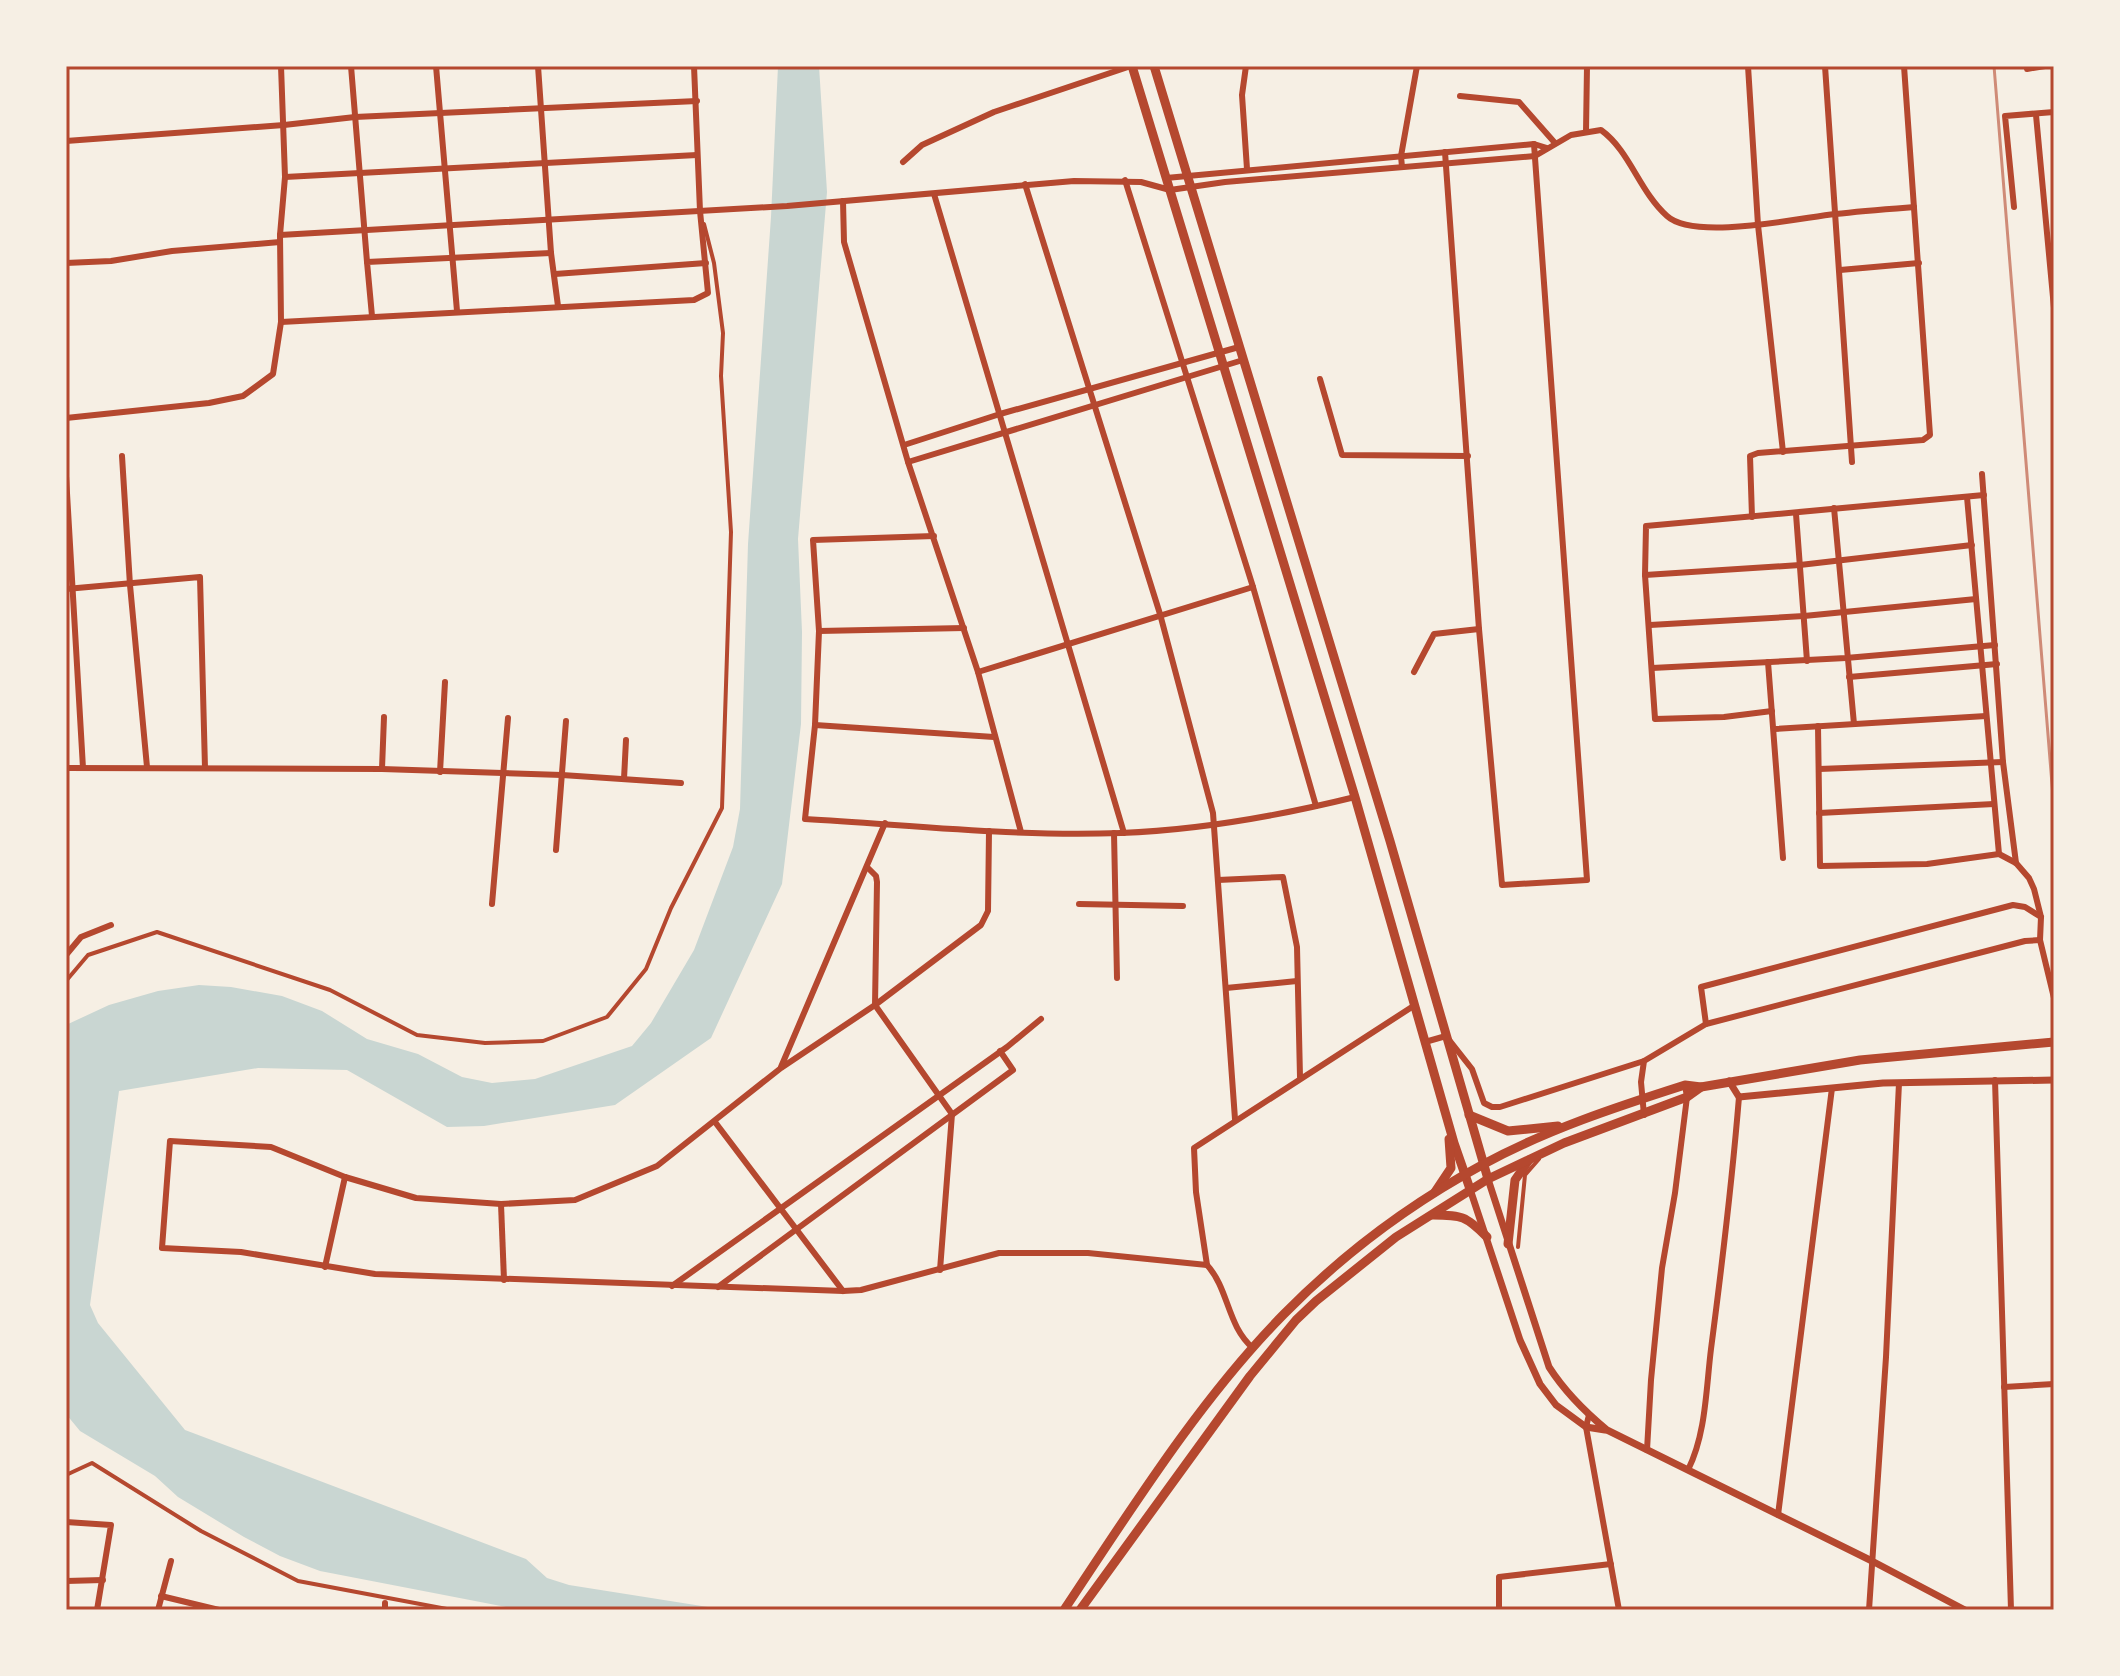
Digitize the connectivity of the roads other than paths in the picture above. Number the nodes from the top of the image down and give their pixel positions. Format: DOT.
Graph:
graph roads {
  1 [pos="281,66"];
  2 [pos="351,66"];
  3 [pos="436,66"];
  4 [pos="538,66"];
  5 [pos="694,66"];
  6 [pos="1131,66"];
  7 [pos="1154,66"];
  8 [pos="1246,66"];
  9 [pos="1417,66"];
  10 [pos="1587,66"];
  11 [pos="1748,66"];
  12 [pos="1825,66"];
  13 [pos="1904,66"];
  14 [pos="2045,66"];
  15 [pos="2027,69"];
  16 [pos="1460,96"];
  17 [pos="697,101"];
  18 [pos="540,107"];
  19 [pos="2054,112"];
  20 [pos="439,113"];
  21 [pos="2036,115"];
  22 [pos="355,117"];
  23 [pos="284,125"];
  24 [pos="1586,132"];
  25 [pos="66,141"];
  26 [pos="1555,143"];
  27 [pos="1534,144"];
  28 [pos="1547,148"];
  29 [pos="1445,152"];
  30 [pos="697,155"];
  31 [pos="1401,156"];
  32 [pos="1535,156"];
  33 [pos="903,162"];
  34 [pos="1446,163"];
  35 [pos="546,164"];
  36 [pos="1402,167"];
  37 [pos="443,168"];
  38 [pos="1247,169"];
  39 [pos="1223,172"];
  40 [pos="360,173"];
  41 [pos="1186,176"];
  42 [pos="285,177"];
  43 [pos="1166,178"];
  44 [pos="1125,180"];
  45 [pos="1225,182"];
  46 [pos="1025,184"];
  47 [pos="1156,184"];
  48 [pos="1190,187"];
  49 [pos="1170,190"];
  50 [pos="934,194"];
  51 [pos="846,201"];
  52 [pos="1914,207"];
  53 [pos="2014,207"];
  54 [pos="700,211"];
  55 [pos="1834,214"];
  56 [pos="550,218"];
  57 [pos="448,225"];
  58 [pos="1758,225"];
  59 [pos="364,230"];
  60 [pos="280,238"];
  61 [pos="551,253"];
  62 [pos="452,258"];
  63 [pos="367,262"];
  64 [pos="66,263"];
  65 [pos="706,263"];
  66 [pos="1919,263"];
  67 [pos="1840,270"];
  68 [pos="555,274"];
  69 [pos="558,306"];
  70 [pos="2054,306"];
  71 [pos="457,311"];
  72 [pos="372,316"];
  73 [pos="281,322"];
  74 [pos="1239,347"];
  75 [pos="1219,354"];
  76 [pos="1243,360"];
  77 [pos="1183,363"];
  78 [pos="1223,367"];
  79 [pos="1188,377"];
  80 [pos="1320,379"];
  81 [pos="1088,388"];
  82 [pos="1094,407"];
  83 [pos="1000,414"];
  84 [pos="66,418"];
  85 [pos="1005,431"];
  86 [pos="904,445"];
  87 [pos="1853,445"];
  88 [pos="1783,452"];
  89 [pos="122,456"];
  90 [pos="1468,456"];
  91 [pos="908,462"];
  92 [pos="1852,462"];
  93 [pos="1982,474"];
  94 [pos="66,476"];
  95 [pos="1984,495"];
  96 [pos="1967,497"];
  97 [pos="1834,508"];
  98 [pos="1796,514"];
  99 [pos="1752,517"];
  100 [pos="934,536"];
  101 [pos="1972,545"];
  102 [pos="1838,561"];
  103 [pos="1800,565"];
  104 [pos="1645,575"];
  105 [pos="130,585"];
  106 [pos="1253,587"];
  107 [pos="70,589"];
  108 [pos="1976,599"];
  109 [pos="1843,611"];
  110 [pos="1160,614"];
  111 [pos="1804,616"];
  112 [pos="1650,625"];
  113 [pos="964,628"];
  114 [pos="1479,629"];
  115 [pos="819,631"];
  116 [pos="1065,644"];
  117 [pos="1995,645"];
  118 [pos="1980,646"];
  119 [pos="1846,658"];
  120 [pos="1807,661"];
  121 [pos="1768,662"];
  122 [pos="1997,664"];
  123 [pos="1982,666"];
  124 [pos="1652,668"];
  125 [pos="978,672"];
  126 [pos="1414,672"];
  127 [pos="1849,677"];
  128 [pos="445,682"];
  129 [pos="1772,711"];
  130 [pos="1986,716"];
  131 [pos="384,717"];
  132 [pos="508,718"];
  133 [pos="566,721"];
  134 [pos="1854,724"];
  135 [pos="815,725"];
  136 [pos="1818,726"];
  137 [pos="1774,729"];
  138 [pos="994,737"];
  139 [pos="626,740"];
  140 [pos="2003,762"];
  141 [pos="1990,763"];
  142 [pos="147,767"];
  143 [pos="66,768"];
  144 [pos="83,768"];
  145 [pos="205,768"];
  146 [pos="382,769"];
  147 [pos="1819,769"];
  148 [pos="440,772"];
  149 [pos="502,773"];
  150 [pos="562,775"];
  151 [pos="624,779"];
  152 [pos="681,783"];
  153 [pos="1355,797"];
  154 [pos="1994,804"];
  155 [pos="1316,806"];
  156 [pos="1819,813"];
  157 [pos="885,823"];
  158 [pos="1215,826"];
  159 [pos="989,831"];
  160 [pos="1021,832"];
  161 [pos="1114,833"];
  162 [pos="1124,833"];
  163 [pos="556,850"];
  164 [pos="1999,854"];
  165 [pos="1783,858"];
  166 [pos="2016,863"];
  167 [pos="868,868"];
  168 [pos="1218,880"];
  169 [pos="492,904"];
  170 [pos="1079,904"];
  171 [pos="1116,904"];
  172 [pos="1183,906"];
  173 [pos="2041,917"];
  174 [pos="111,925"];
  175 [pos="2040,940"];
  176 [pos="66,955"];
  177 [pos="1117,978"];
  178 [pos="66,981"];
  179 [pos="1297,981"];
  180 [pos="1226,988"];
  181 [pos="2054,998"];
  182 [pos="875,1005"];
  183 [pos="1415,1005"];
  184 [pos="1041,1019"];
  185 [pos="1706,1024"];
  186 [pos="1446,1036"];
  187 [pos="1425,1042"];
  188 [pos="2054,1042"];
  189 [pos="1000,1051"];
  190 [pos="1644,1061"];
  191 [pos="781,1068"];
  192 [pos="1300,1077"];
  193 [pos="1995,1080"];
  194 [pos="2054,1080"];
  195 [pos="1729,1081"];
  196 [pos="1899,1083"];
  197 [pos="1685,1085"];
  198 [pos="1701,1087"];
  199 [pos="1832,1088"];
  200 [pos="940,1094"];
  201 [pos="1687,1097"];
  202 [pos="1739,1097"];
  203 [pos="1641,1099"];
  204 [pos="952,1114"];
  205 [pos="1469,1115"];
  206 [pos="1644,1115"];
  207 [pos="1235,1119"];
  208 [pos="715,1122"];
  209 [pos="1449,1124"];
  210 [pos="1569,1124"];
  211 [pos="1545,1153"];
  212 [pos="1530,1159"];
  213 [pos="1483,1164"];
  214 [pos="1465,1175"];
  215 [pos="345,1177"];
  216 [pos="1488,1179"];
  217 [pos="1470,1189"];
  218 [pos="1430,1197"];
  219 [pos="501,1204"];
  220 [pos="781,1208"];
  221 [pos="1429,1216"];
  222 [pos="797,1228"];
  223 [pos="1487,1237"];
  224 [pos="1513,1245"];
  225 [pos="1207,1265"];
  226 [pos="325,1267"];
  227 [pos="940,1270"];
  228 [pos="504,1280"];
  229 [pos="672,1286"];
  230 [pos="718,1287"];
  231 [pos="843,1291"];
  232 [pos="1253,1348"];
  233 [pos="2054,1384"];
  234 [pos="2004,1387"];
  235 [pos="1589,1415"];
  236 [pos="1586,1427"];
  237 [pos="1607,1430"];
  238 [pos="1647,1450"];
  239 [pos="1688,1470"];
  240 [pos="66,1475"];
  241 [pos="1778,1515"];
  242 [pos="66,1522"];
  243 [pos="171,1561"];
  244 [pos="1872,1561"];
  245 [pos="1611,1564"];
  246 [pos="103,1580"];
  247 [pos="66,1581"];
  248 [pos="161,1596"];
  249 [pos="97,1610"];
  250 [pos="158,1610"];
  251 [pos="219,1610"];
  252 [pos="452,1610"];
  253 [pos="1064,1610"];
  254 [pos="1080,1610"];
  255 [pos="1499,1610"];
  256 [pos="1620,1610"];
  257 [pos="1869,1610"];
  258 [pos="1965,1610"];
  259 [pos="2011,1610"];
  1 -- 23 [label="street"];
  2 -- 22 [label="street"];
  3 -- 20 [label="street"];
  4 -- 18 [label="street"];
  5 -- 17 [label="street"];
  6 -- 33 [label="street"];
  6 -- 43 [label="main road"];
  7 -- 41 [label="main road"];
  8 -- 38 [label="street"];
  9 -- 31 [label="street"];
  10 -- 24 [label="street"];
  11 -- 58 [label="street"];
  12 -- 55 [label="street"];
  13 -- 52 [label="street"];
  14 -- 15 [label="street"];
  16 -- 26 [label="street"];
  17 -- 18 [label="street"];
  17 -- 30 [label="street"];
  18 -- 20 [label="street"];
  18 -- 35 [label="street"];
  19 -- 21 [label="street"];
  20 -- 22 [label="street"];
  20 -- 37 [label="street"];
  21 -- 53 [label="street"];
  21 -- 70 [label="street"];
  22 -- 23 [label="street"];
  22 -- 40 [label="street"];
  23 -- 25 [label="street"];
  23 -- 42 [label="street"];
  24 -- 26 [label="street"];
  24 -- 58 [label="street"];
  26 -- 28 [label="street"];
  27 -- 28 [label="street"];
  27 -- 29 [label="street"];
  27 -- 32 [label="street"];
  28 -- 32 [label="street"];
  29 -- 31 [label="street"];
  29 -- 34 [label="street"];
  30 -- 35 [label="street"];
  30 -- 54 [label="street"];
  31 -- 36 [label="street"];
  31 -- 38 [label="street"];
  32 -- 34 [label="street"];
  32 -- 114 [label="street"];
  34 -- 36 [label="street"];
  34 -- 90 [label="street"];
  35 -- 37 [label="street"];
  35 -- 56 [label="street"];
  36 -- 45 [label="street"];
  37 -- 40 [label="street"];
  37 -- 57 [label="street"];
  38 -- 39 [label="street"];
  39 -- 41 [label="street"];
  39 -- 45 [label="street"];
  40 -- 42 [label="street"];
  40 -- 59 [label="street"];
  41 -- 43 [label="street"];
  41 -- 48 [label="main road"];
  42 -- 60 [label="street"];
  43 -- 47 [label="street"];
  43 -- 49 [label="main road"];
  44 -- 46 [label="street"];
  44 -- 47 [label="street"];
  44 -- 77 [label="street"];
  45 -- 48 [label="street"];
  46 -- 50 [label="street"];
  46 -- 81 [label="street"];
  47 -- 49 [label="street"];
  48 -- 49 [label="street"];
  48 -- 74 [label="main road"];
  49 -- 75 [label="main road"];
  50 -- 51 [label="street"];
  50 -- 83 [label="street"];
  51 -- 54 [label="street"];
  51 -- 86 [label="street"];
  52 -- 55 [label="street"];
  52 -- 66 [label="street"];
  54 -- 56 [label="street"];
  54 -- 65 [label="street"];
  54 -- 178 [label="street"];
  55 -- 58 [label="street"];
  55 -- 67 [label="street"];
  56 -- 57 [label="street"];
  56 -- 61 [label="street"];
  57 -- 59 [label="street"];
  57 -- 62 [label="street"];
  58 -- 88 [label="street"];
  59 -- 60 [label="street"];
  59 -- 63 [label="street"];
  60 -- 64 [label="street"];
  60 -- 73 [label="street"];
  61 -- 62 [label="street"];
  61 -- 68 [label="street"];
  62 -- 63 [label="street"];
  62 -- 71 [label="street"];
  63 -- 72 [label="street"];
  65 -- 68 [label="street"];
  65 -- 69 [label="street"];
  66 -- 67 [label="street"];
  66 -- 87 [label="street"];
  67 -- 87 [label="street"];
  68 -- 69 [label="street"];
  69 -- 71 [label="street"];
  71 -- 72 [label="street"];
  72 -- 73 [label="street"];
  73 -- 84 [label="street"];
  74 -- 75 [label="street"];
  74 -- 76 [label="main road"];
  75 -- 77 [label="street"];
  75 -- 78 [label="main road"];
  76 -- 78 [label="street"];
  76 -- 186 [label="main road"];
  77 -- 79 [label="street"];
  77 -- 81 [label="street"];
  78 -- 79 [label="street"];
  78 -- 153 [label="main road"];
  79 -- 82 [label="street"];
  79 -- 106 [label="street"];
  80 -- 90 [label="street"];
  81 -- 82 [label="street"];
  81 -- 83 [label="street"];
  82 -- 85 [label="street"];
  82 -- 110 [label="street"];
  83 -- 85 [label="street"];
  83 -- 86 [label="street"];
  85 -- 91 [label="street"];
  85 -- 116 [label="street"];
  86 -- 91 [label="street"];
  87 -- 88 [label="street"];
  87 -- 92 [label="street"];
  88 -- 99 [label="street"];
  89 -- 105 [label="street"];
  90 -- 114 [label="street"];
  91 -- 100 [label="street"];
  93 -- 95 [label="street"];
  94 -- 107 [label="street"];
  95 -- 96 [label="street"];
  95 -- 117 [label="street"];
  96 -- 97 [label="street"];
  96 -- 101 [label="street"];
  97 -- 98 [label="street"];
  97 -- 102 [label="street"];
  98 -- 99 [label="street"];
  98 -- 103 [label="street"];
  99 -- 104 [label="street"];
  100 -- 113 [label="street"];
  100 -- 115 [label="street"];
  101 -- 102 [label="street"];
  101 -- 108 [label="street"];
  102 -- 103 [label="street"];
  102 -- 109 [label="street"];
  103 -- 104 [label="street"];
  103 -- 111 [label="street"];
  104 -- 112 [label="street"];
  105 -- 107 [label="street"];
  105 -- 142 [label="street"];
  105 -- 145 [label="street"];
  106 -- 110 [label="street"];
  106 -- 155 [label="street"];
  107 -- 144 [label="street"];
  108 -- 109 [label="street"];
  108 -- 118 [label="street"];
  109 -- 111 [label="street"];
  109 -- 119 [label="street"];
  110 -- 116 [label="street"];
  110 -- 158 [label="street"];
  111 -- 112 [label="street"];
  111 -- 120 [label="street"];
  112 -- 124 [label="street"];
  113 -- 115 [label="street"];
  113 -- 125 [label="street"];
  114 -- 126 [label="street"];
  115 -- 135 [label="street"];
  116 -- 125 [label="street"];
  116 -- 162 [label="street"];
  117 -- 118 [label="street"];
  117 -- 122 [label="street"];
  118 -- 119 [label="street"];
  118 -- 123 [label="street"];
  119 -- 120 [label="street"];
  119 -- 127 [label="street"];
  120 -- 121 [label="street"];
  121 -- 124 [label="street"];
  121 -- 129 [label="street"];
  122 -- 123 [label="street"];
  122 -- 140 [label="street"];
  123 -- 127 [label="street"];
  123 -- 130 [label="street"];
  124 -- 129 [label="street"];
  125 -- 138 [label="street"];
  127 -- 134 [label="street"];
  128 -- 148 [label="street"];
  129 -- 137 [label="street"];
  130 -- 134 [label="street"];
  130 -- 141 [label="street"];
  131 -- 146 [label="street"];
  132 -- 149 [label="street"];
  133 -- 150 [label="street"];
  134 -- 136 [label="street"];
  135 -- 138 [label="street"];
  135 -- 157 [label="street"];
  136 -- 137 [label="street"];
  136 -- 147 [label="street"];
  137 -- 165 [label="street"];
  138 -- 160 [label="street"];
  139 -- 151 [label="street"];
  140 -- 141 [label="street"];
  140 -- 166 [label="street"];
  141 -- 147 [label="street"];
  141 -- 154 [label="street"];
  142 -- 144 [label="street"];
  142 -- 145 [label="street"];
  143 -- 144 [label="street"];
  145 -- 146 [label="street"];
  146 -- 148 [label="street"];
  147 -- 156 [label="street"];
  148 -- 149 [label="street"];
  149 -- 150 [label="street"];
  149 -- 169 [label="street"];
  150 -- 151 [label="street"];
  150 -- 163 [label="street"];
  151 -- 152 [label="street"];
  153 -- 155 [label="street"];
  153 -- 183 [label="main road"];
  154 -- 156 [label="street"];
  154 -- 164 [label="street"];
  155 -- 158 [label="street"];
  156 -- 164 [label="street"];
  157 -- 159 [label="street"];
  157 -- 167 [label="street"];
  158 -- 162 [label="street"];
  158 -- 168 [label="street"];
  159 -- 160 [label="street"];
  159 -- 182 [label="street"];
  160 -- 161 [label="street"];
  161 -- 162 [label="street"];
  161 -- 171 [label="street"];
  164 -- 166 [label="street"];
  166 -- 173 [label="street"];
  167 -- 182 [label="street"];
  167 -- 191 [label="street"];
  168 -- 179 [label="street"];
  168 -- 180 [label="street"];
  170 -- 171 [label="street"];
  171 -- 172 [label="street"];
  171 -- 177 [label="street"];
  173 -- 175 [label="street"];
  173 -- 185 [label="street"];
  174 -- 176 [label="street"];
  175 -- 181 [label="street"];
  175 -- 185 [label="street"];
  179 -- 180 [label="street"];
  179 -- 192 [label="street"];
  180 -- 207 [label="street"];
  182 -- 191 [label="street"];
  182 -- 200 [label="street"];
  183 -- 187 [label="main road"];
  183 -- 192 [label="street"];
  184 -- 189 [label="street"];
  185 -- 190 [label="street"];
  186 -- 187 [label="street"];
  186 -- 190 [label="street"];
  186 -- 205 [label="main road"];
  187 -- 209 [label="main road"];
  188 -- 195 [label="main road"];
  189 -- 200 [label="street"];
  189 -- 204 [label="street"];
  190 -- 203 [label="street"];
  191 -- 208 [label="street"];
  192 -- 207 [label="street"];
  193 -- 194 [label="street"];
  193 -- 196 [label="street"];
  193 -- 234 [label="street"];
  195 -- 198 [label="main road"];
  195 -- 202 [label="street"];
  196 -- 199 [label="street"];
  196 -- 244 [label="street"];
  197 -- 198 [label="main road"];
  197 -- 201 [label="street"];
  197 -- 203 [label="main road"];
  198 -- 201 [label="main road"];
  199 -- 202 [label="street"];
  199 -- 241 [label="street"];
  200 -- 204 [label="street"];
  200 -- 220 [label="street"];
  201 -- 206 [label="main road"];
  201 -- 238 [label="street"];
  202 -- 239 [label="street"];
  203 -- 206 [label="street"];
  203 -- 210 [label="main road"];
  204 -- 222 [label="street"];
  204 -- 227 [label="street"];
  205 -- 210 [label="main road"];
  205 -- 213 [label="main road"];
  206 -- 211 [label="main road"];
  207 -- 225 [label="street"];
  208 -- 219 [label="street"];
  208 -- 220 [label="street"];
  209 -- 214 [label="main road"];
  209 -- 218 [label="main road"];
  210 -- 213 [label="main road"];
  211 -- 212 [label="main road"];
  211 -- 224 [label="street"];
  212 -- 216 [label="main road"];
  212 -- 224 [label="main road"];
  213 -- 214 [label="main road"];
  213 -- 216 [label="main road"];
  214 -- 217 [label="main road"];
  214 -- 218 [label="main road"];
  215 -- 219 [label="street"];
  215 -- 226 [label="street"];
  215 -- 226 [label="street"];
  216 -- 217 [label="main road"];
  216 -- 224 [label="street"];
  217 -- 221 [label="main road"];
  217 -- 223 [label="street"];
  218 -- 232 [label="main road"];
  219 -- 228 [label="street"];
  220 -- 222 [label="street"];
  220 -- 229 [label="street"];
  221 -- 223 [label="main road"];
  221 -- 254 [label="main road"];
  222 -- 230 [label="street"];
  222 -- 231 [label="street"];
  223 -- 236 [label="street"];
  224 -- 235 [label="street"];
  225 -- 227 [label="street"];
  225 -- 232 [label="street"];
  226 -- 228 [label="street"];
  227 -- 231 [label="street"];
  228 -- 229 [label="street"];
  229 -- 230 [label="street"];
  230 -- 231 [label="street"];
  232 -- 253 [label="main road"];
  233 -- 234 [label="street"];
  234 -- 259 [label="street"];
  235 -- 236 [label="street"];
  235 -- 237 [label="street"];
  236 -- 237 [label="street"];
  236 -- 245 [label="street"];
  237 -- 238 [label="street"];
  238 -- 239 [label="street"];
  239 -- 241 [label="street"];
  240 -- 252 [label="street"];
  241 -- 244 [label="street"];
  242 -- 246 [label="street"];
  243 -- 248 [label="street"];
  244 -- 257 [label="street"];
  244 -- 258 [label="street"];
  245 -- 255 [label="street"];
  245 -- 256 [label="street"];
  246 -- 247 [label="street"];
  246 -- 249 [label="street"];
  248 -- 250 [label="street"];
  248 -- 251 [label="street"];
}
